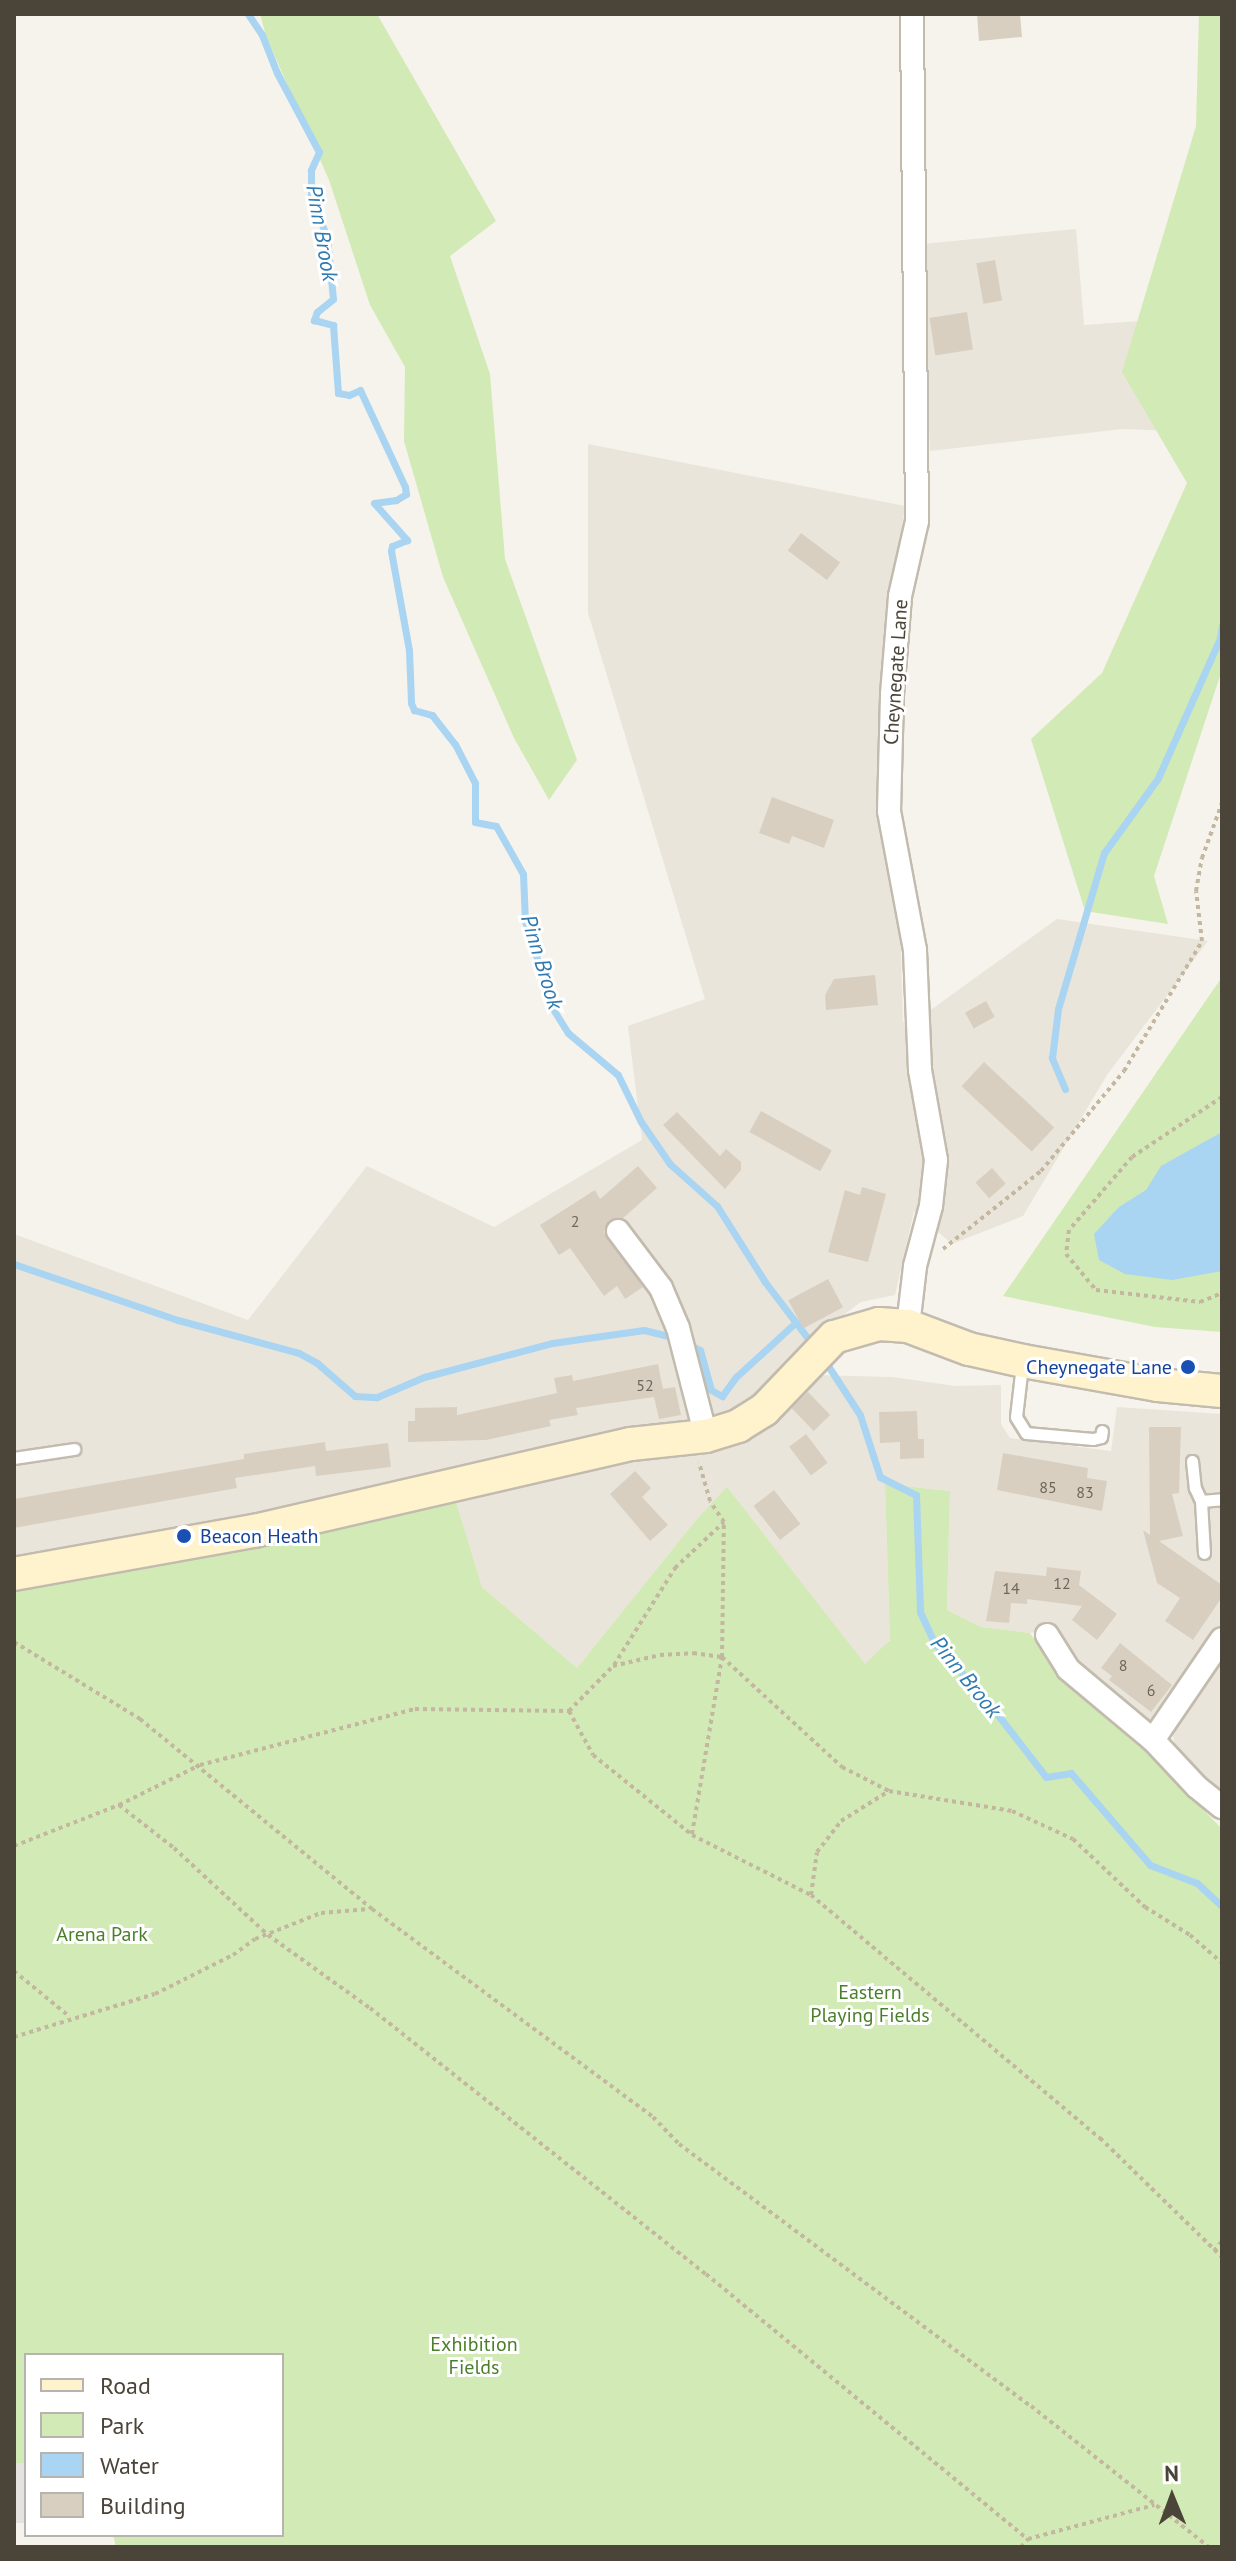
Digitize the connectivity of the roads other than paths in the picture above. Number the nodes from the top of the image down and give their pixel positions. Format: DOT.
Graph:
graph roads {
  1 [pos="912,14"];
  2 [pos="618,1231"];
  3 [pos="908,1326"];
  4 [pos="1023,1361"];
  5 [pos="1222,1391"];
  6 [pos="1102,1431"];
  7 [pos="701,1436"];
  8 [pos="74,1449"];
  9 [pos="14,1458"];
  10 [pos="1192,1461"];
  11 [pos="1222,1499"];
  12 [pos="1201,1501"];
  13 [pos="1204,1553"];
  14 [pos="14,1574"];
  15 [pos="1047,1635"];
  16 [pos="1222,1639"];
  17 [pos="1153,1740"];
  18 [pos="1222,1807"];
  1 -- 3 [label="street, Cheynegate Lane"];
  2 -- 7 [label="street"];
  3 -- 4 [label="street"];
  3 -- 7 [label="street"];
  4 -- 5 [label="street"];
  4 -- 6 [label="lane"];
  7 -- 14 [label="street"];
  8 -- 9 [label="lane"];
  10 -- 12 [label="lane"];
  11 -- 12 [label="lane"];
  12 -- 13 [label="lane"];
  15 -- 17 [label="street"];
  16 -- 17 [label="street"];
  17 -- 18 [label="street"];
}
